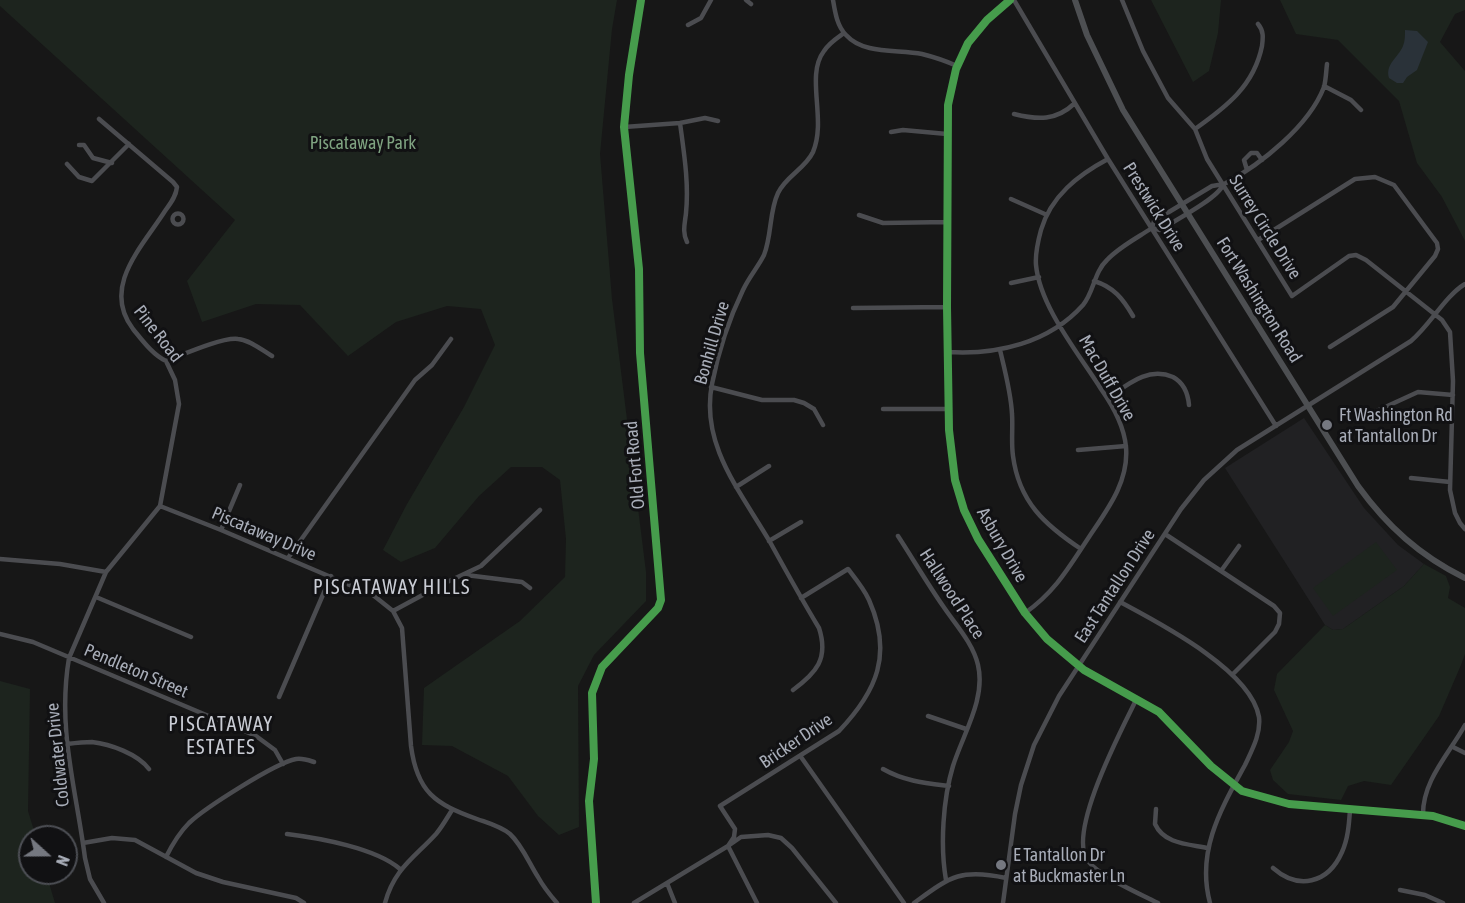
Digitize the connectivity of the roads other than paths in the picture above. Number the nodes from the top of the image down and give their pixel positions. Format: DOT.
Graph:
graph roads {
  1 [pos="641,0"];
  2 [pos="711,0"];
  3 [pos="833,0"];
  4 [pos="1010,0"];
  5 [pos="1014,0"];
  6 [pos="1075,0"];
  7 [pos="1122,0"];
  8 [pos="1258,24"];
  9 [pos="688,25"];
  10 [pos="844,33"];
  11 [pos="1327,64"];
  12 [pos="957,66"];
  13 [pos="1324,86"];
  14 [pos="1075,103"];
  15 [pos="1361,110"];
  16 [pos="1014,114"];
  17 [pos="99,119"];
  18 [pos="718,121"];
  19 [pos="680,123"];
  20 [pos="624,127"];
  21 [pos="1195,129"];
  22 [pos="891,132"];
  23 [pos="947,134"];
  24 [pos="129,144"];
  25 [pos="79,145"];
  26 [pos="1108,159"];
  27 [pos="1262,160"];
  28 [pos="112,163"];
  29 [pos="67,164"];
  30 [pos="1247,170"];
  31 [pos="1223,185"];
  32 [pos="1011,199"];
  33 [pos="1182,204"];
  34 [pos="165,211"];
  35 [pos="1187,213"];
  36 [pos="859,215"];
  37 [pos="1047,215"];
  38 [pos="172,216"];
  39 [pos="947,222"];
  40 [pos="1152,228"];
  41 [pos="1258,240"];
  42 [pos="687,242"];
  43 [pos="1039,277"];
  44 [pos="1094,281"];
  45 [pos="1011,283"];
  46 [pos="1465,284"];
  47 [pos="1406,293"];
  48 [pos="947,307"];
  49 [pos="853,308"];
  50 [pos="1436,315"];
  51 [pos="1133,316"];
  52 [pos="1059,324"];
  53 [pos="451,339"];
  54 [pos="1330,347"];
  55 [pos="1000,350"];
  56 [pos="948,352"];
  57 [pos="272,356"];
  58 [pos="166,361"];
  59 [pos="711,387"];
  60 [pos="1453,395"];
  61 [pos="1108,399"];
  62 [pos="1189,405"];
  63 [pos="1309,406"];
  64 [pos="883,409"];
  65 [pos="948,409"];
  66 [pos="1371,414"];
  67 [pos="823,424"];
  68 [pos="1276,426"];
  69 [pos="1126,446"];
  70 [pos="1078,450"];
  71 [pos="769,466"];
  72 [pos="1411,478"];
  73 [pos="1450,482"];
  74 [pos="240,485"];
  75 [pos="736,487"];
  76 [pos="160,506"];
  77 [pos="540,510"];
  78 [pos="801,522"];
  79 [pos="1465,528"];
  80 [pos="221,530"];
  81 [pos="1165,534"];
  82 [pos="898,536"];
  83 [pos="769,541"];
  84 [pos="1239,546"];
  85 [pos="1081,549"];
  86 [pos="288,558"];
  87 [pos="0,559"];
  88 [pos="1221,571"];
  89 [pos="106,572"];
  90 [pos="465,574"];
  91 [pos="331,576"];
  92 [pos="1465,578"];
  93 [pos="530,588"];
  94 [pos="96,597"];
  95 [pos="801,598"];
  96 [pos="1120,602"];
  97 [pos="393,611"];
  98 [pos="1025,613"];
  99 [pos="0,634"];
  100 [pos="191,637"];
  101 [pos="69,658"];
  102 [pos="1079,666"];
  103 [pos="1232,675"];
  104 [pos="793,690"];
  105 [pos="279,697"];
  106 [pos="1137,698"];
  107 [pos="928,716"];
  108 [pos="1465,725"];
  109 [pos="966,729"];
  110 [pos="67,744"];
  111 [pos="1453,747"];
  112 [pos="1465,753"];
  113 [pos="801,757"];
  114 [pos="314,762"];
  115 [pos="283,764"];
  116 [pos="149,769"];
  117 [pos="883,769"];
  118 [pos="1234,785"];
  119 [pos="949,786"];
  120 [pos="1156,809"];
  121 [pos="452,810"];
  122 [pos="1350,810"];
  123 [pos="1423,816"];
  124 [pos="1465,826"];
  125 [pos="287,834"];
  126 [pos="83,843"];
  127 [pos="728,846"];
  128 [pos="1208,848"];
  129 [pos="166,857"];
  130 [pos="1273,867"];
  131 [pos="400,869"];
  132 [pos="1006,878"];
  133 [pos="946,880"];
  134 [pos="667,883"];
  135 [pos="1400,890"];
  136 [pos="104,903"];
  137 [pos="304,903"];
  138 [pos="385,903"];
  139 [pos="557,903"];
  140 [pos="596,903"];
  141 [pos="634,903"];
  142 [pos="675,903"];
  143 [pos="757,903"];
  144 [pos="836,903"];
  145 [pos="904,903"];
  146 [pos="914,903"];
  147 [pos="1003,903"];
  148 [pos="1158,903"];
  149 [pos="1209,903"];
  150 [pos="1443,903"];
  1 -- 20 [label="main road, Old Fort Road"];
  2 -- 9 [label="street"];
  3 -- 10 [label="street"];
  4 -- 12 [label="street, Asbury Drive"];
  5 -- 14 [label="street, Prestwick Drive"];
  6 -- 33 [label="main road, Fort Washington Road"];
  7 -- 21 [label="street, Surrey Circle Drive"];
  8 -- 21 [label="street"];
  10 -- 12 [label="street"];
  10 -- 59 [label="street, Bonhill Drive"];
  11 -- 13 [label="street"];
  12 -- 23 [label="street, Asbury Drive"];
  13 -- 15 [label="street"];
  13 -- 27 [label="street"];
  14 -- 16 [label="street"];
  14 -- 26 [label="street, Prestwick Drive"];
  17 -- 24 [label="street, Pine Road"];
  18 -- 19 [label="street"];
  19 -- 20 [label="street"];
  19 -- 42 [label="street"];
  20 -- 140 [label="main road, Old Fort Road"];
  21 -- 31 [label="street, Surrey Circle Drive"];
  22 -- 23 [label="street"];
  23 -- 39 [label="street, Asbury Drive"];
  24 -- 28 [label="street"];
  24 -- 34 [label="street, Pine Road"];
  25 -- 28 [label="street"];
  26 -- 37 [label="street, Mac Duff Drive"];
  26 -- 40 [label="street, Prestwick Drive"];
  27 -- 30 [label="street"];
  27 -- 30 [label="street"];
  28 -- 29 [label="street"];
  30 -- 31 [label="street"];
  31 -- 33 [label="street"];
  31 -- 35 [label="street"];
  31 -- 41 [label="street, Surrey Circle Drive"];
  32 -- 37 [label="street"];
  33 -- 35 [label="main road, Fort Washington Road"];
  33 -- 40 [label="street"];
  34 -- 38 [label="street"];
  34 -- 58 [label="street, Pine Road"];
  35 -- 40 [label="street"];
  35 -- 63 [label="main road, Fort Washington Road"];
  36 -- 39 [label="street"];
  37 -- 43 [label="street, Mac Duff Drive"];
  39 -- 48 [label="street, Asbury Drive"];
  40 -- 44 [label="street"];
  40 -- 68 [label="street, Prestwick Drive"];
  41 -- 47 [label="street, Surrey Circle Drive"];
  41 -- 47 [label="street"];
  43 -- 45 [label="street"];
  43 -- 52 [label="street, Mac Duff Drive"];
  44 -- 51 [label="street"];
  44 -- 52 [label="street"];
  46 -- 50 [label="street, East Tantallon Drive"];
  47 -- 50 [label="street, Surrey Circle Drive"];
  47 -- 54 [label="street"];
  48 -- 49 [label="street"];
  48 -- 56 [label="street, Asbury Drive"];
  50 -- 60 [label="street, Surrey Circle Drive"];
  50 -- 63 [label="street, East Tantallon Drive"];
  52 -- 55 [label="street"];
  52 -- 61 [label="street, Mac Duff Drive"];
  53 -- 86 [label="street"];
  55 -- 56 [label="street"];
  55 -- 85 [label="street"];
  56 -- 65 [label="street, Asbury Drive"];
  57 -- 58 [label="street"];
  58 -- 76 [label="street, Pine Road"];
  59 -- 67 [label="street"];
  59 -- 75 [label="street, Bonhill Drive"];
  60 -- 66 [label="street"];
  60 -- 73 [label="street, Surrey Circle Drive"];
  61 -- 62 [label="street"];
  61 -- 69 [label="street, Mac Duff Drive"];
  63 -- 68 [label="street, East Tantallon Drive"];
  63 -- 92 [label="main road, Fort Washington Road"];
  64 -- 65 [label="street"];
  65 -- 98 [label="street, Asbury Drive"];
  68 -- 81 [label="street, East Tantallon Drive"];
  69 -- 70 [label="street"];
  69 -- 85 [label="street, Mac Duff Drive"];
  71 -- 75 [label="street"];
  72 -- 73 [label="street"];
  73 -- 79 [label="street, Surrey Circle Drive"];
  74 -- 80 [label="street"];
  75 -- 83 [label="street, Bonhill Drive"];
  76 -- 80 [label="street, Piscataway Drive"];
  76 -- 89 [label="street"];
  77 -- 90 [label="street"];
  78 -- 83 [label="street"];
  80 -- 86 [label="street, Piscataway Drive"];
  81 -- 88 [label="street"];
  81 -- 96 [label="street, East Tantallon Drive"];
  82 -- 109 [label="street, Hallwood Place"];
  83 -- 95 [label="street, Bonhill Drive"];
  84 -- 88 [label="street"];
  85 -- 98 [label="street, Mac Duff Drive"];
  86 -- 91 [label="street, Piscataway Drive"];
  87 -- 89 [label="street"];
  88 -- 103 [label="street"];
  89 -- 94 [label="street, Coldwater Drive"];
  90 -- 93 [label="street"];
  90 -- 97 [label="street"];
  91 -- 97 [label="street, Piscataway Drive"];
  91 -- 105 [label="street"];
  94 -- 100 [label="street"];
  94 -- 101 [label="street, Coldwater Drive"];
  95 -- 104 [label="street, Bonhill Drive"];
  95 -- 113 [label="street, Bricker Drive"];
  96 -- 102 [label="street, East Tantallon Drive"];
  96 -- 103 [label="street"];
  97 -- 121 [label="street"];
  98 -- 102 [label="street, Asbury Drive"];
  99 -- 101 [label="street, Pendleton Street"];
  101 -- 110 [label="street, Coldwater Drive"];
  101 -- 115 [label="street, Pendleton Street"];
  102 -- 106 [label="street, Asbury Drive"];
  102 -- 132 [label="street, East Tantallon Drive"];
  103 -- 118 [label="street"];
  106 -- 118 [label="street, Asbury Drive"];
  106 -- 148 [label="street"];
  107 -- 109 [label="street"];
  108 -- 111 [label="street"];
  109 -- 119 [label="street, Hallwood Place"];
  110 -- 116 [label="street"];
  110 -- 126 [label="street, Coldwater Drive"];
  111 -- 112 [label="street"];
  111 -- 123 [label="street"];
  113 -- 127 [label="street, Bricker Drive"];
  113 -- 145 [label="street"];
  114 -- 115 [label="street"];
  115 -- 129 [label="street"];
  117 -- 119 [label="street"];
  118 -- 122 [label="street, Asbury Drive"];
  118 -- 128 [label="street"];
  119 -- 133 [label="street, Hallwood Place"];
  120 -- 128 [label="street"];
  121 -- 131 [label="street"];
  121 -- 139 [label="street"];
  122 -- 123 [label="street, Asbury Drive"];
  122 -- 130 [label="street"];
  123 -- 124 [label="street, Asbury Drive"];
  125 -- 131 [label="street"];
  126 -- 129 [label="street"];
  126 -- 136 [label="street, Coldwater Drive"];
  127 -- 134 [label="street"];
  127 -- 143 [label="street"];
  127 -- 144 [label="street"];
  128 -- 149 [label="street"];
  129 -- 137 [label="street"];
  131 -- 138 [label="street"];
  132 -- 133 [label="street"];
  132 -- 147 [label="street, East Tantallon Drive"];
  133 -- 146 [label="street"];
  134 -- 141 [label="street"];
  134 -- 142 [label="street"];
  135 -- 150 [label="street"];
}
